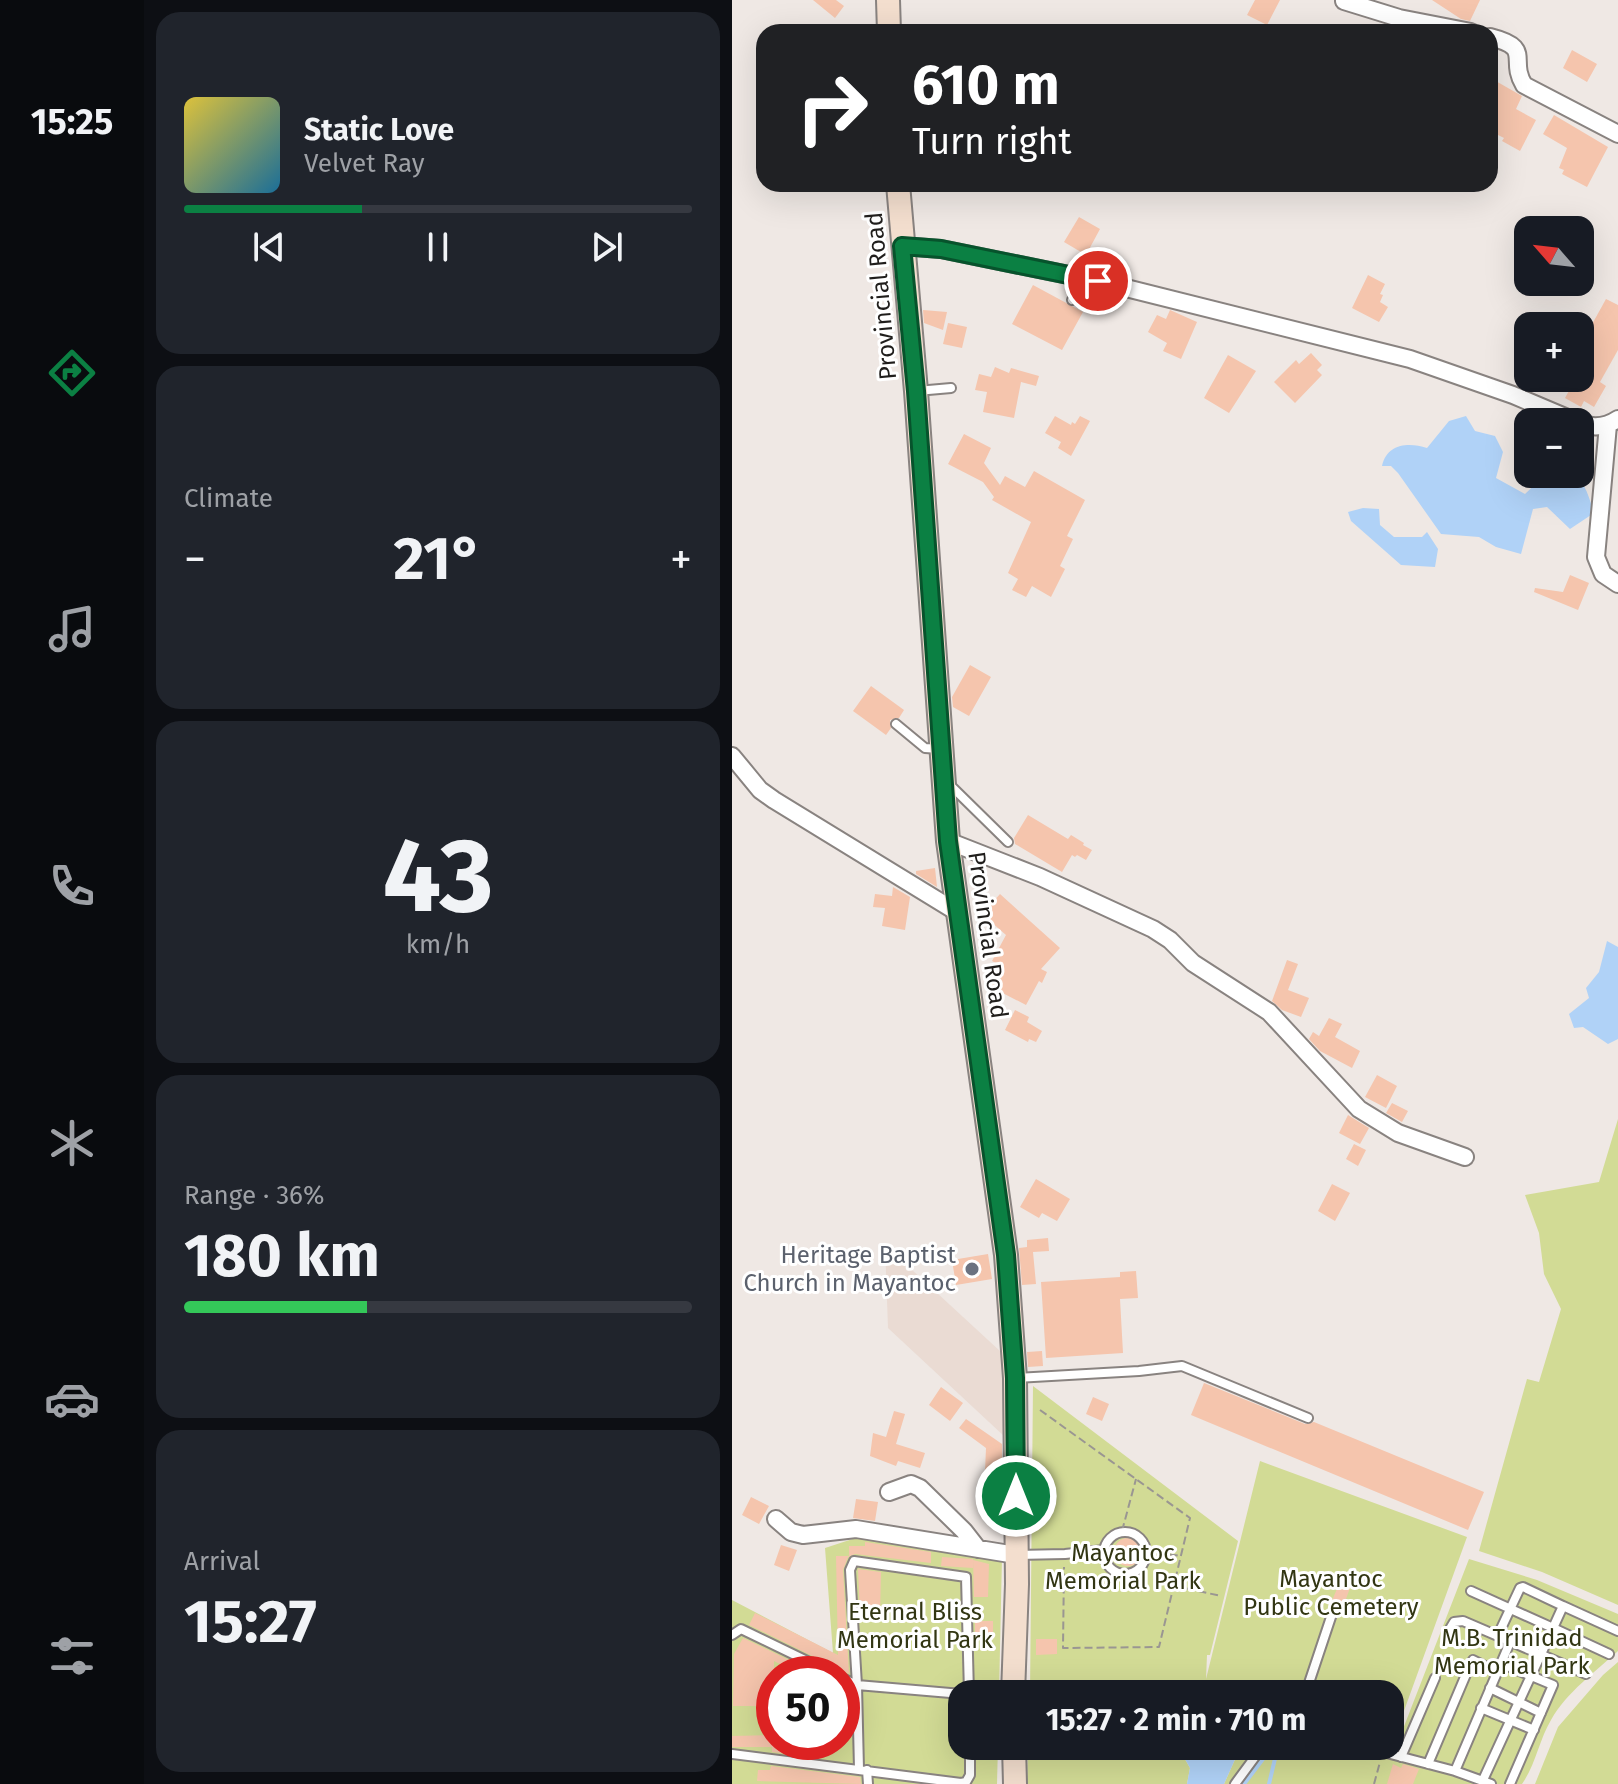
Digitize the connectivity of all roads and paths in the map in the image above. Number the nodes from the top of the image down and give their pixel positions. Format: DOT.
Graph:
graph roads {
  1 [pos="888,0"];
  2 [pos="1344,1"];
  3 [pos="889,24"];
  4 [pos="1430,24"];
  5 [pos="1498,40"];
  6 [pos="1618,134"];
  7 [pos="899,192"];
  8 [pos="902,246"];
  9 [pos="1098,281"];
  10 [pos="1072,300"];
  11 [pos="951,388"];
  12 [pos="916,391"];
  13 [pos="1544,408"];
  14 [pos="1613,422"];
  15 [pos="1618,584"];
  16 [pos="896,724"];
  17 [pos="941,749"];
  18 [pos="732,756"];
  19 [pos="943,779"];
  20 [pos="948,841"];
  21 [pos="1008,842"];
  22 [pos="960,914"];
  23 [pos="1465,1157"];
  24 [pos="1015,1378"];
  25 [pos="1040,1410"];
  26 [pos="1308,1418"];
  27 [pos="1136,1479"];
  28 [pos="889,1492"];
  29 [pos="776,1519"];
  30 [pos="1122,1531"];
  31 [pos="978,1549"];
  32 [pos="1104,1550"];
  33 [pos="1146,1551"];
  34 [pos="1065,1554"];
  35 [pos="1016,1555"];
  36 [pos="1181,1556"];
  37 [pos="1174,1585"];
  38 [pos="1471,1591"];
  39 [pos="1221,1596"];
  40 [pos="1563,1606"];
  41 [pos="1511,1609"];
  42 [pos="1332,1614"];
  43 [pos="1553,1628"];
  44 [pos="1618,1631"];
  45 [pos="1448,1632"];
  46 [pos="732,1635"];
  47 [pos="1498,1635"];
  48 [pos="1511,1640"];
  49 [pos="1541,1654"];
  50 [pos="1609,1654"];
  51 [pos="797,1656"];
  52 [pos="855,1656"];
  53 [pos="1499,1667"];
  54 [pos="1586,1674"];
  55 [pos="1530,1676"];
  56 [pos="1435,1678"];
  57 [pos="969,1680"];
  58 [pos="1013,1680"];
  59 [pos="1310,1680"];
  60 [pos="860,1685"];
  61 [pos="1490,1688"];
  62 [pos="948,1693"];
  63 [pos="1519,1702"];
  64 [pos="1481,1708"];
  65 [pos="1541,1713"];
  66 [pos="1510,1720"];
  67 [pos="860,1727"];
  68 [pos="1534,1730"];
  69 [pos="1404,1750"];
  70 [pos="732,1754"];
  71 [pos="1404,1758"];
  72 [pos="970,1760"];
  73 [pos="1014,1760"];
  74 [pos="1253,1760"];
  75 [pos="1381,1760"];
  76 [pos="1428,1764"];
  77 [pos="863,1769"];
  78 [pos="1455,1771"];
  79 [pos="1487,1782"];
  80 [pos="868,1784"];
  81 [pos="1015,1784"];
  82 [pos="1235,1784"];
  83 [pos="1374,1784"];
  84 [pos="1510,1784"];
  1 -- 3 [label="main road"];
  2 -- 4 [label="street"];
  5 -- 6 [label="street"];
  7 -- 8 [label="main road, Provincial Road"];
  8 -- 9 [label="street"];
  8 -- 12 [label="main road, Provincial Road"];
  9 -- 10 [label="lane"];
  9 -- 13 [label="street"];
  11 -- 12 [label="lane"];
  12 -- 17 [label="main road, Provincial Road"];
  14 -- 15 [label="street"];
  16 -- 17 [label="lane"];
  17 -- 19 [label="main road, Provincial Road"];
  18 -- 22 [label="street"];
  19 -- 20 [label="main road, Provincial Road"];
  19 -- 21 [label="lane"];
  20 -- 22 [label="main road, Provincial Road"];
  20 -- 23 [label="street"];
  22 -- 24 [label="main road, Provincial Road"];
  24 -- 26 [label="lane"];
  24 -- 35 [label="main road, Provincial Road"];
  25 -- 27 [label="path"];
  27 -- 30 [label="path"];
  27 -- 36 [label="path"];
  28 -- 31 [label="street"];
  29 -- 31 [label="street"];
  30 -- 32 [label="lane"];
  30 -- 33 [label="lane"];
  31 -- 35 [label="street"];
  32 -- 33 [label="lane"];
  32 -- 34 [label="lane"];
  33 -- 36 [label="path"];
  34 -- 35 [label="lane"];
  34 -- 37 [label="path"];
  35 -- 58 [label="main road, Provincial Road"];
  36 -- 37 [label="path"];
  37 -- 39 [label="path"];
  38 -- 41 [label="lane"];
  40 -- 41 [label="lane"];
  40 -- 43 [label="lane"];
  40 -- 44 [label="lane"];
  41 -- 43 [label="lane"];
  41 -- 47 [label="lane"];
  42 -- 59 [label="lane"];
  43 -- 49 [label="lane"];
  43 -- 50 [label="lane"];
  45 -- 47 [label="lane"];
  46 -- 51 [label="lane"];
  47 -- 48 [label="lane"];
  48 -- 49 [label="lane"];
  48 -- 53 [label="lane"];
  49 -- 54 [label="lane"];
  49 -- 55 [label="lane"];
  52 -- 57 [label="lane"];
  53 -- 55 [label="lane"];
  53 -- 61 [label="lane"];
  53 -- 76 [label="lane"];
  55 -- 63 [label="lane"];
  55 -- 65 [label="lane"];
  56 -- 69 [label="lane"];
  60 -- 62 [label="lane"];
  61 -- 63 [label="lane"];
  61 -- 64 [label="lane"];
  63 -- 65 [label="lane"];
  63 -- 66 [label="lane"];
  64 -- 66 [label="lane"];
  64 -- 78 [label="lane"];
  65 -- 68 [label="lane"];
  66 -- 68 [label="lane"];
  66 -- 79 [label="lane"];
  67 -- 77 [label="lane"];
  68 -- 84 [label="lane"];
  70 -- 77 [label="lane"];
  71 -- 76 [label="lane"];
  72 -- 77 [label="lane"];
  73 -- 81 [label="main road"];
  74 -- 82 [label="lane"];
  75 -- 83 [label="path"];
  76 -- 78 [label="lane"];
  77 -- 80 [label="lane"];
  78 -- 79 [label="lane"];
}
